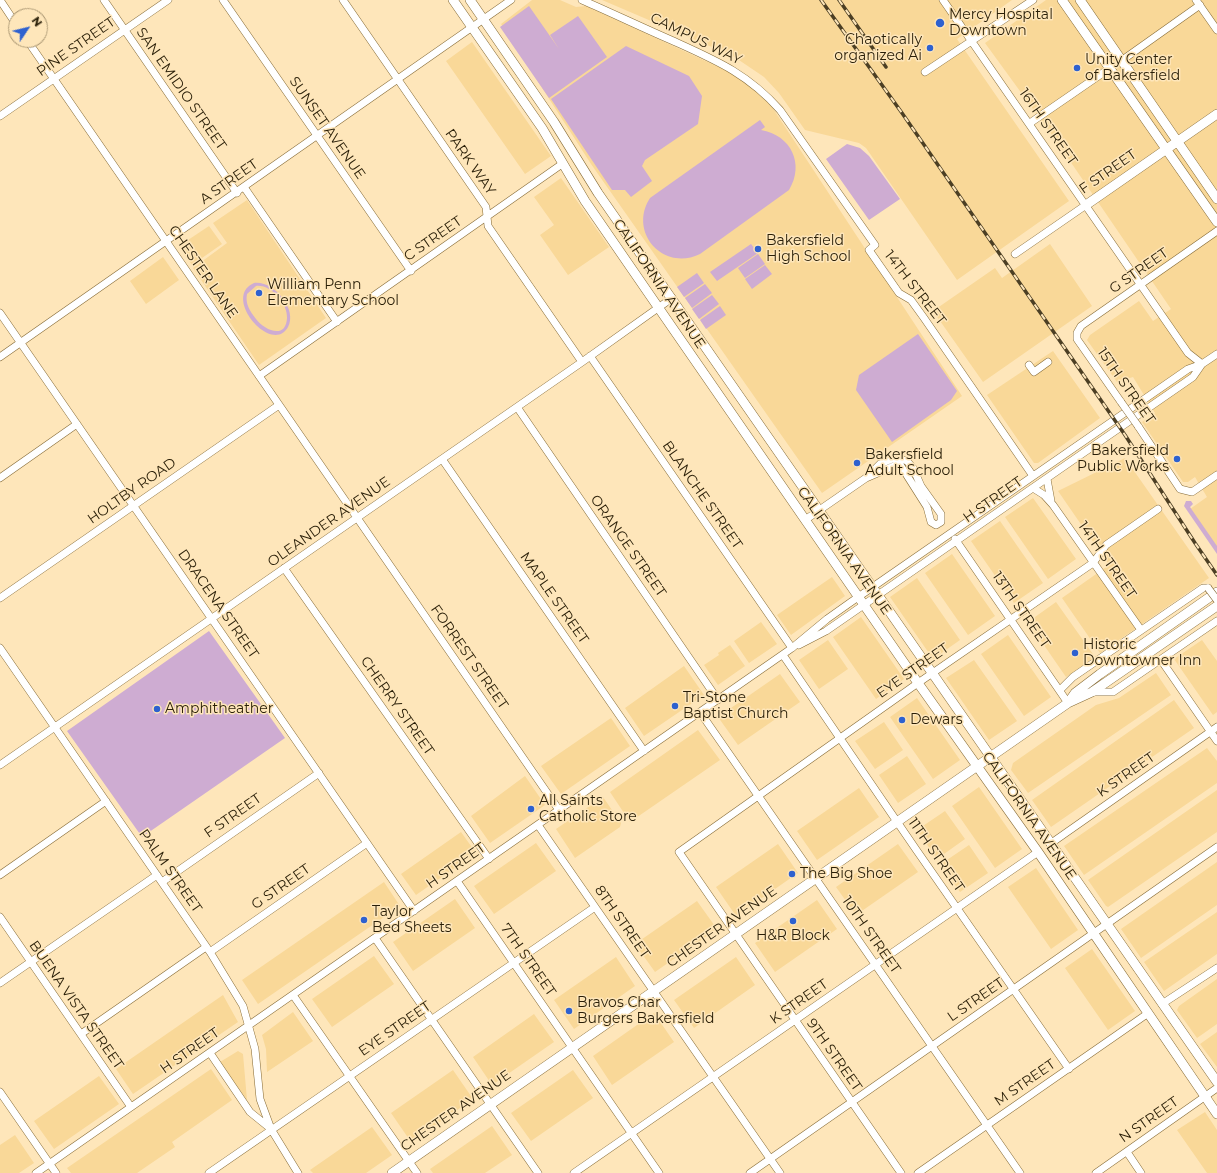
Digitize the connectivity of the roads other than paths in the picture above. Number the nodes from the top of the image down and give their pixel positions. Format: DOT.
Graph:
graph roads {
  1 [pos="0,0"];
  2 [pos="104,0"];
  3 [pos="168,0"];
  4 [pos="223,0"];
  5 [pos="342,0"];
  6 [pos="453,0"];
  7 [pos="470,0"];
  8 [pos="511,0"];
  9 [pos="582,0"];
  10 [pos="943,0"];
  11 [pos="1033,0"];
  12 [pos="1062,0"];
  13 [pos="1080,0"];
  14 [pos="1198,3"];
  15 [pos="8,12"];
  16 [pos="483,19"];
  17 [pos="472,28"];
  18 [pos="124,30"];
  19 [pos="1217,30"];
  20 [pos="972,41"];
  21 [pos="33,48"];
  22 [pos="1121,61"];
  23 [pos="1110,68"];
  24 [pos="926,72"];
  25 [pos="54,79"];
  26 [pos="398,80"];
  27 [pos="754,83"];
  28 [pos="1217,114"];
  29 [pos="0,116"];
  30 [pos="1030,123"];
  31 [pos="317,137"];
  32 [pos="1177,142"];
  33 [pos="1166,149"];
  34 [pos="562,164"];
  35 [pos="244,187"];
  36 [pos="237,193"];
  37 [pos="1217,199"];
  38 [pos="1086,205"];
  39 [pos="487,216"];
  40 [pos="1217,222"];
  41 [pos="1217,231"];
  42 [pos="166,242"];
  43 [pos="1015,254"];
  44 [pos="411,271"];
  45 [pos="1142,285"];
  46 [pos="672,298"];
  47 [pos="658,307"];
  48 [pos="0,313"];
  49 [pos="337,322"];
  50 [pos="1077,333"];
  51 [pos="21,343"];
  52 [pos="1185,348"];
  53 [pos="1217,354"];
  54 [pos="590,356"];
  55 [pos="0,357"];
  56 [pos="582,362"];
  57 [pos="1048,362"];
  58 [pos="1202,364"];
  59 [pos="1029,365"];
  60 [pos="1188,369"];
  61 [pos="259,376"];
  62 [pos="279,405"];
  63 [pos="516,407"];
  64 [pos="77,424"];
  65 [pos="442,459"];
  66 [pos="1217,475"];
  67 [pos="1033,476"];
  68 [pos="0,478"];
  69 [pos="866,478"];
  70 [pos="1047,479"];
  71 [pos="1033,488"];
  72 [pos="134,505"];
  73 [pos="1053,505"];
  74 [pos="1158,509"];
  75 [pos="820,510"];
  76 [pos="1001,511"];
  77 [pos="357,518"];
  78 [pos="805,520"];
  79 [pos="951,533"];
  80 [pos="957,541"];
  81 [pos="1093,563"];
  82 [pos="284,568"];
  83 [pos="1213,590"];
  84 [pos="876,591"];
  85 [pos="858,597"];
  86 [pos="0,598"];
  87 [pos="1217,600"];
  88 [pos="864,605"];
  89 [pos="1217,606"];
  90 [pos="212,618"];
  91 [pos="1011,619"];
  92 [pos="1217,621"];
  93 [pos="1141,630"];
  94 [pos="0,648"];
  95 [pos="792,648"];
  96 [pos="783,655"];
  97 [pos="1161,660"];
  98 [pos="933,674"];
  99 [pos="918,683"];
  100 [pos="1060,690"];
  101 [pos="1092,692"];
  102 [pos="718,700"];
  103 [pos="1068,703"];
  104 [pos="700,712"];
  105 [pos="55,727"];
  106 [pos="1217,727"];
  107 [pos="1210,732"];
  108 [pos="840,738"];
  109 [pos="1217,742"];
  110 [pos="644,751"];
  111 [pos="990,758"];
  112 [pos="0,765"];
  113 [pos="977,766"];
  114 [pos="319,773"];
  115 [pos="758,795"];
  116 [pos="106,801"];
  117 [pos="559,810"];
  118 [pos="897,822"];
  119 [pos="538,824"];
  120 [pos="367,843"];
  121 [pos="1050,844"];
  122 [pos="1217,846"];
  123 [pos="679,852"];
  124 [pos="1038,852"];
  125 [pos="489,859"];
  126 [pos="0,875"];
  127 [pos="157,875"];
  128 [pos="816,879"];
  129 [pos="457,881"];
  130 [pos="162,882"];
  131 [pos="595,907"];
  132 [pos="957,908"];
  133 [pos="414,910"];
  134 [pos="0,917"];
  135 [pos="1106,924"];
  136 [pos="1093,933"];
  137 [pos="735,934"];
  138 [pos="375,938"];
  139 [pos="208,949"];
  140 [pos="31,962"];
  141 [pos="513,963"];
  142 [pos="875,964"];
  143 [pos="1217,968"];
  144 [pos="0,983"];
  145 [pos="1013,990"];
  146 [pos="654,991"];
  147 [pos="293,995"];
  148 [pos="1162,1004"];
  149 [pos="1147,1014"];
  150 [pos="431,1019"];
  151 [pos="795,1020"];
  152 [pos="249,1025"];
  153 [pos="81,1034"];
  154 [pos="932,1047"];
  155 [pos="572,1048"];
  156 [pos="210,1052"];
  157 [pos="1069,1069"];
  158 [pos="350,1077"];
  159 [pos="713,1077"];
  160 [pos="1217,1082"];
  161 [pos="1217,1088"];
  162 [pos="0,1092"];
  163 [pos="1205,1096"];
  164 [pos="852,1102"];
  165 [pos="490,1105"];
  166 [pos="131,1107"];
  167 [pos="1217,1114"];
  168 [pos="987,1126"];
  169 [pos="271,1130"];
  170 [pos="632,1133"];
  171 [pos="1127,1152"];
  172 [pos="770,1159"];
  173 [pos="409,1162"];
  174 [pos="49,1164"];
  175 [pos="36,1173"];
  176 [pos="56,1173"];
  177 [pos="209,1173"];
  178 [pos="298,1173"];
  179 [pos="392,1173"];
  180 [pos="416,1173"];
  181 [pos="538,1173"];
  182 [pos="574,1173"];
  183 [pos="659,1173"];
  184 [pos="750,1173"];
  185 [pos="780,1173"];
  186 [pos="901,1173"];
  187 [pos="918,1173"];
  188 [pos="1020,1173"];
  189 [pos="1096,1173"];
  190 [pos="1141,1173"];
  1 -- 15 [label="street"];
  2 -- 18 [label="street, SAN EMIDIO STREET"];
  3 -- 18 [label="street, PINE STREET"];
  4 -- 31 [label="street, SUNSET AVENUE"];
  5 -- 26 [label="street, PARK WAY"];
  6 -- 17 [label="main road, CALIFORNIA AVENUE"];
  7 -- 16 [label="main road, CALIFORNIA AVENUE"];
  8 -- 16 [label="street"];
  9 -- 27 [label="street, CAMPUS WAY"];
  10 -- 20 [label="street, 16TH STREET"];
  11 -- 20 [label="street"];
  12 -- 23 [label="main road"];
  13 -- 22 [label="main road"];
  14 -- 19 [label="street"];
  14 -- 22 [label="street"];
  16 -- 17 [label="street"];
  16 -- 46 [label="main road, CALIFORNIA AVENUE"];
  17 -- 26 [label="street, A STREET"];
  17 -- 34 [label="main road, CALIFORNIA AVENUE"];
  18 -- 25 [label="street, PINE STREET"];
  18 -- 36 [label="street, SAN EMIDIO STREET"];
  20 -- 24 [label="street"];
  20 -- 30 [label="street, 16TH STREET"];
  21 -- 25 [label="street, CHESTER LANE"];
  22 -- 32 [label="main road"];
  23 -- 30 [label="street"];
  23 -- 33 [label="main road"];
  25 -- 29 [label="street, PINE STREET"];
  25 -- 42 [label="street, CHESTER LANE"];
  26 -- 31 [label="street, A STREET"];
  26 -- 39 [label="street, PARK WAY"];
  27 -- 67 [label="street, 14TH STREET"];
  28 -- 32 [label="main road, F STREET"];
  30 -- 38 [label="street, 16TH STREET"];
  31 -- 35 [label="street, A STREET"];
  31 -- 44 [label="street, SUNSET AVENUE"];
  32 -- 33 [label="main road, F STREET"];
  32 -- 37 [label="main road"];
  33 -- 38 [label="main road, F STREET"];
  33 -- 40 [label="main road"];
  34 -- 39 [label="street, C STREET"];
  34 -- 47 [label="main road, CALIFORNIA AVENUE"];
  35 -- 36 [label="street, A STREET"];
  35 -- 49 [label="street"];
  36 -- 42 [label="street, A STREET"];
  38 -- 43 [label="street, F STREET"];
  38 -- 45 [label="street, 16TH STREET"];
  39 -- 44 [label="street, C STREET"];
  39 -- 56 [label="street, PARK WAY"];
  41 -- 45 [label="street, G STREET"];
  42 -- 51 [label="street, A STREET"];
  42 -- 61 [label="street, CHESTER LANE"];
  44 -- 49 [label="street, C STREET"];
  45 -- 50 [label="street, G STREET"];
  45 -- 52 [label="street, 16TH STREET"];
  46 -- 47 [label="street, OLEANDER AVENUE"];
  46 -- 75 [label="main road, CALIFORNIA AVENUE"];
  47 -- 54 [label="street, OLEANDER AVENUE"];
  47 -- 78 [label="main road, CALIFORNIA AVENUE"];
  48 -- 51 [label="street, DRACENA STREET"];
  49 -- 61 [label="street, C STREET"];
  50 -- 66 [label="street, 15TH STREET, bridge"];
  51 -- 55 [label="street, A STREET"];
  51 -- 64 [label="street, DRACENA STREET"];
  52 -- 58 [label="street, 16TH STREET"];
  52 -- 60 [label="street, 16TH STREET"];
  53 -- 58 [label="street, H STREET"];
  54 -- 56 [label="street, OLEANDER AVENUE"];
  54 -- 95 [label="street, BLANCHE STREET"];
  56 -- 63 [label="street, OLEANDER AVENUE"];
  57 -- 59 [label="street"];
  58 -- 60 [label="street, H STREET"];
  58 -- 70 [label="street, H STREET"];
  60 -- 67 [label="street, H STREET"];
  61 -- 62 [label="street, CHESTER LANE"];
  62 -- 72 [label="street, HOLTBY ROAD"];
  62 -- 77 [label="street, CHESTER LANE"];
  63 -- 65 [label="street, OLEANDER AVENUE"];
  63 -- 102 [label="street, ORANGE STREET"];
  64 -- 68 [label="street"];
  64 -- 72 [label="street, DRACENA STREET"];
  65 -- 77 [label="street, OLEANDER AVENUE"];
  65 -- 110 [label="street, MAPLE STREET"];
  67 -- 76 [label="street"];
  67 -- 79 [label="street, H STREET"];
  69 -- 69 [label="street"];
  69 -- 75 [label="street"];
  70 -- 71 [label="street, H STREET"];
  70 -- 73 [label="street, 14TH STREET"];
  71 -- 73 [label="street, 14TH STREET"];
  71 -- 76 [label="street, H STREET"];
  72 -- 86 [label="street, HOLTBY ROAD"];
  72 -- 90 [label="street, DRACENA STREET"];
  73 -- 81 [label="street, 14TH STREET"];
  74 -- 81 [label="street, EYE STREET"];
  75 -- 78 [label="street"];
  75 -- 84 [label="main road, CALIFORNIA AVENUE"];
  76 -- 80 [label="street, H STREET"];
  77 -- 82 [label="street, OLEANDER AVENUE"];
  77 -- 117 [label="street, FORREST STREET"];
  78 -- 85 [label="main road, CALIFORNIA AVENUE"];
  79 -- 80 [label="street, 13TH STREET"];
  79 -- 84 [label="street, H STREET"];
  80 -- 84 [label="street, H STREET"];
  80 -- 91 [label="street, 13TH STREET"];
  81 -- 91 [label="street, EYE STREET"];
  81 -- 93 [label="street, 14TH STREET"];
  82 -- 90 [label="street, OLEANDER AVENUE"];
  82 -- 125 [label="street, CHERRY STREET"];
  83 -- 87 [label="street, bridge"];
  83 -- 93 [label="street"];
  83 -- 103 [label="main road, CHESTER AVENUE"];
  84 -- 85 [label="street, H STREET"];
  84 -- 88 [label="street, H STREET"];
  84 -- 98 [label="main road, CALIFORNIA AVENUE"];
  85 -- 88 [label="main road, CALIFORNIA AVENUE"];
  85 -- 95 [label="street, H STREET"];
  88 -- 95 [label="street, H STREET"];
  88 -- 99 [label="main road, CALIFORNIA AVENUE"];
  89 -- 101 [label="main road, CHESTER AVENUE"];
  90 -- 105 [label="street, OLEANDER AVENUE"];
  90 -- 114 [label="street, DRACENA STREET"];
  91 -- 98 [label="street, EYE STREET"];
  91 -- 100 [label="street, 13TH STREET"];
  92 -- 97 [label="street"];
  93 -- 100 [label="street"];
  94 -- 105 [label="street, PALM STREET"];
  95 -- 96 [label="street, H STREET"];
  96 -- 102 [label="street, H STREET"];
  96 -- 108 [label="street, 11TH STREET"];
  97 -- 101 [label="street"];
  97 -- 107 [label="street"];
  98 -- 99 [label="street, EYE STREET"];
  98 -- 111 [label="main road, CALIFORNIA AVENUE"];
  99 -- 108 [label="street, EYE STREET"];
  99 -- 113 [label="main road, CALIFORNIA AVENUE"];
  100 -- 103 [label="street, 13TH STREET"];
  101 -- 103 [label="main road, CHESTER AVENUE"];
  102 -- 104 [label="street, H STREET"];
  103 -- 111 [label="main road, CHESTER AVENUE"];
  104 -- 110 [label="street, H STREET"];
  104 -- 115 [label="street, 10TH STREET"];
  105 -- 112 [label="street, OLEANDER AVENUE"];
  105 -- 116 [label="street, PALM STREET"];
  106 -- 107 [label="street, K STREET"];
  107 -- 109 [label="street"];
  107 -- 121 [label="street, K STREET"];
  108 -- 115 [label="street, EYE STREET"];
  108 -- 118 [label="street, 11TH STREET"];
  110 -- 117 [label="street, H STREET"];
  111 -- 113 [label="main road, CHESTER AVENUE"];
  111 -- 121 [label="main road, CALIFORNIA AVENUE"];
  113 -- 118 [label="main road, CHESTER AVENUE"];
  113 -- 124 [label="main road, CALIFORNIA AVENUE"];
  114 -- 120 [label="street, DRACENA STREET"];
  114 -- 130 [label="street, F STREET"];
  115 -- 123 [label="street, EYE STREET"];
  115 -- 128 [label="street, 10TH STREET"];
  116 -- 126 [label="street"];
  116 -- 127 [label="street, PALM STREET"];
  117 -- 119 [label="street, H STREET"];
  118 -- 128 [label="main road, CHESTER AVENUE"];
  118 -- 132 [label="street, 11TH STREET"];
  119 -- 125 [label="street, H STREET"];
  119 -- 131 [label="street, 8TH STREET"];
  120 -- 133 [label="street, DRACENA STREET"];
  120 -- 139 [label="street, G STREET"];
  121 -- 135 [label="main road, CALIFORNIA AVENUE"];
  122 -- 135 [label="street, L STREET"];
  123 -- 137 [label="street, 9TH STREET"];
  124 -- 132 [label="street, K STREET"];
  124 -- 136 [label="main road, CALIFORNIA AVENUE"];
  125 -- 129 [label="street, H STREET"];
  127 -- 130 [label="street, PALM STREET"];
  127 -- 140 [label="street"];
  128 -- 137 [label="main road, CHESTER AVENUE"];
  128 -- 142 [label="street, 10TH STREET"];
  129 -- 133 [label="street, H STREET"];
  129 -- 141 [label="street, 7TH STREET"];
  130 -- 139 [label="street, PALM STREET"];
  131 -- 141 [label="street, EYE STREET"];
  131 -- 146 [label="street, 8TH STREET"];
  132 -- 142 [label="street, K STREET"];
  132 -- 145 [label="street, 11TH STREET"];
  133 -- 138 [label="street, H STREET"];
  134 -- 140 [label="street, BUENA VISTA STREET"];
  135 -- 136 [label="street, L STREET"];
  135 -- 148 [label="main road, CALIFORNIA AVENUE"];
  136 -- 145 [label="street, L STREET"];
  136 -- 149 [label="main road, CALIFORNIA AVENUE"];
  137 -- 146 [label="main road, CHESTER AVENUE"];
  137 -- 151 [label="street, 9TH STREET"];
  138 -- 147 [label="street, H STREET"];
  138 -- 150 [label="street"];
  139 -- 152 [label="street, PALM STREET"];
  139 -- 153 [label="street, G STREET"];
  140 -- 144 [label="street"];
  140 -- 153 [label="street, BUENA VISTA STREET"];
  141 -- 150 [label="street, EYE STREET"];
  141 -- 155 [label="street, 7TH STREET"];
  142 -- 151 [label="street, K STREET"];
  142 -- 154 [label="street, 10TH STREET"];
  143 -- 148 [label="street"];
  145 -- 154 [label="street, L STREET"];
  145 -- 157 [label="street, 11TH STREET"];
  146 -- 155 [label="main road, CHESTER AVENUE"];
  146 -- 159 [label="street, 8TH STREET"];
  147 -- 152 [label="street, H STREET"];
  147 -- 158 [label="street"];
  148 -- 160 [label="main road, CALIFORNIA AVENUE"];
  149 -- 157 [label="street, M STREET"];
  149 -- 163 [label="main road, CALIFORNIA AVENUE"];
  150 -- 158 [label="street, EYE STREET"];
  150 -- 165 [label="street"];
  151 -- 159 [label="street, K STREET"];
  151 -- 164 [label="street, 9TH STREET"];
  152 -- 156 [label="street, H STREET"];
  152 -- 169 [label="street, PALM STREET"];
  153 -- 166 [label="street, BUENA VISTA STREET"];
  154 -- 164 [label="street, L STREET"];
  154 -- 168 [label="street, 10TH STREET"];
  155 -- 165 [label="main road, CHESTER AVENUE"];
  155 -- 170 [label="street, 7TH STREET"];
  156 -- 166 [label="street, H STREET"];
  156 -- 169 [label="street"];
  157 -- 168 [label="street, M STREET"];
  158 -- 169 [label="street, EYE STREET"];
  158 -- 173 [label="street"];
  159 -- 170 [label="street, K STREET"];
  159 -- 172 [label="street, 8TH STREET"];
  161 -- 163 [label="street, N STREET"];
  162 -- 174 [label="street"];
  163 -- 167 [label="main road, CALIFORNIA AVENUE"];
  163 -- 171 [label="street, N STREET"];
  164 -- 172 [label="street, L STREET"];
  164 -- 186 [label="street, 9TH STREET"];
  165 -- 173 [label="main road, CHESTER AVENUE"];
  165 -- 181 [label="street"];
  166 -- 174 [label="street, H STREET"];
  168 -- 187 [label="street, M STREET"];
  168 -- 188 [label="street, 10TH STREET"];
  169 -- 177 [label="street, EYE STREET"];
  169 -- 178 [label="street"];
  170 -- 182 [label="street, K STREET"];
  170 -- 183 [label="street, 7TH STREET"];
  171 -- 189 [label="street, N STREET"];
  171 -- 190 [label="street"];
  172 -- 184 [label="street, L STREET"];
  172 -- 185 [label="street, 8TH STREET"];
  173 -- 179 [label="main road, CHESTER AVENUE"];
  173 -- 180 [label="street"];
  174 -- 175 [label="street, H STREET"];
  174 -- 176 [label="street"];
}
